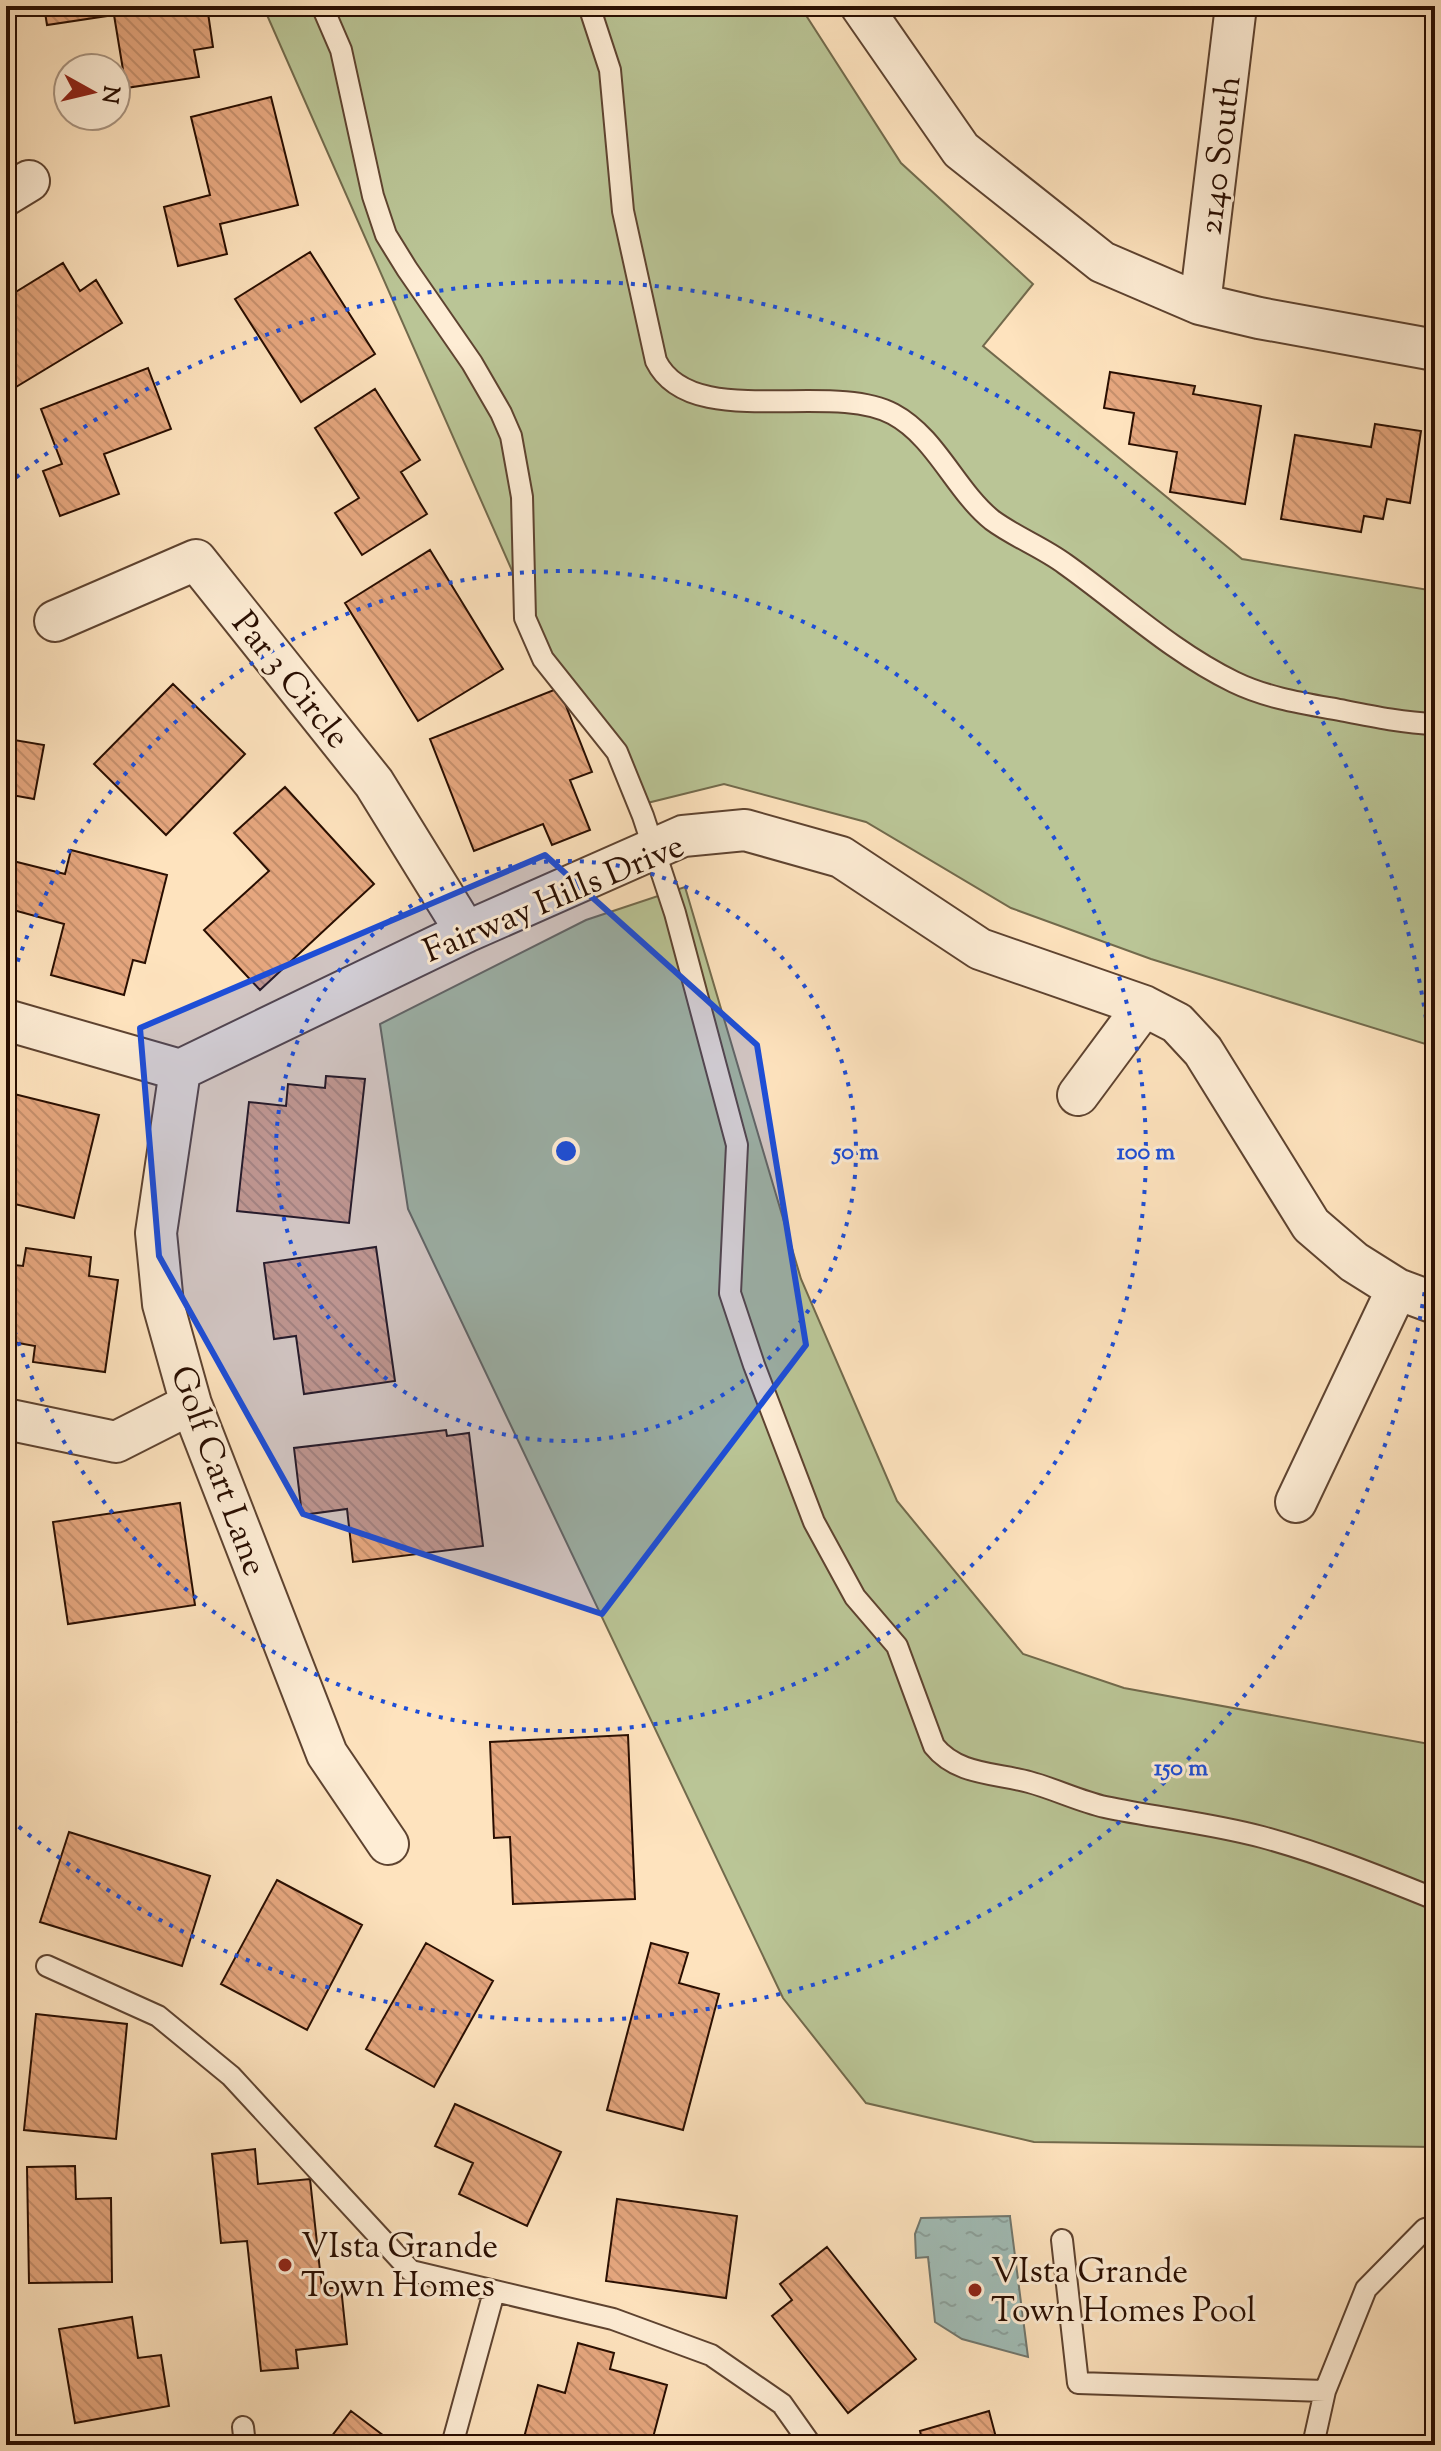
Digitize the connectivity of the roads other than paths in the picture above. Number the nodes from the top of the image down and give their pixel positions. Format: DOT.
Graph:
graph roads {
  1 [pos="322,6"];
  2 [pos="589,6"];
  3 [pos="861,6"];
  4 [pos="1236,6"];
  5 [pos="1200,304"];
  6 [pos="1435,350"];
  7 [pos="55,621"];
  8 [pos="1435,724"];
  9 [pos="653,849"];
  10 [pos="466,932"];
  11 [pos="1144,1006"];
  12 [pos="6,1020"];
  13 [pos="180,1070"];
  14 [pos="1078,1095"];
  15 [pos="1397,1289"];
  16 [pos="1435,1303"];
  17 [pos="191,1404"];
  18 [pos="6,1419"];
  19 [pos="1296,1502"];
  20 [pos="388,1844"];
  21 [pos="1435,1899"];
  22 [pos="47,1966"];
  23 [pos="1435,2226"];
  24 [pos="1062,2240"];
  25 [pos="494,2292"];
  26 [pos="1325,2391"];
  27 [pos="452,2445"];
  28 [pos="811,2445"];
  29 [pos="1313,2445"];
  1 -- 9 [label="lane"];
  2 -- 8 [label="lane"];
  3 -- 5 [label="street"];
  4 -- 5 [label="street, 2140 South"];
  5 -- 6 [label="street"];
  7 -- 10 [label="street, Par 3 Circle"];
  9 -- 10 [label="street, Fairway Hills Drive"];
  9 -- 11 [label="street, Fairway Hills Drive"];
  9 -- 21 [label="lane"];
  10 -- 13 [label="street, Fairway Hills Drive"];
  11 -- 14 [label="street"];
  11 -- 15 [label="street, Fairway Hills Drive"];
  12 -- 13 [label="street"];
  13 -- 17 [label="street, Golf Cart Lane"];
  15 -- 16 [label="street, Fairway Hills Drive"];
  15 -- 19 [label="street"];
  17 -- 18 [label="street"];
  17 -- 20 [label="street, Golf Cart Lane"];
  22 -- 25 [label="lane"];
  23 -- 26 [label="lane"];
  24 -- 26 [label="lane"];
  25 -- 27 [label="lane"];
  25 -- 28 [label="lane"];
  26 -- 29 [label="lane"];
}
